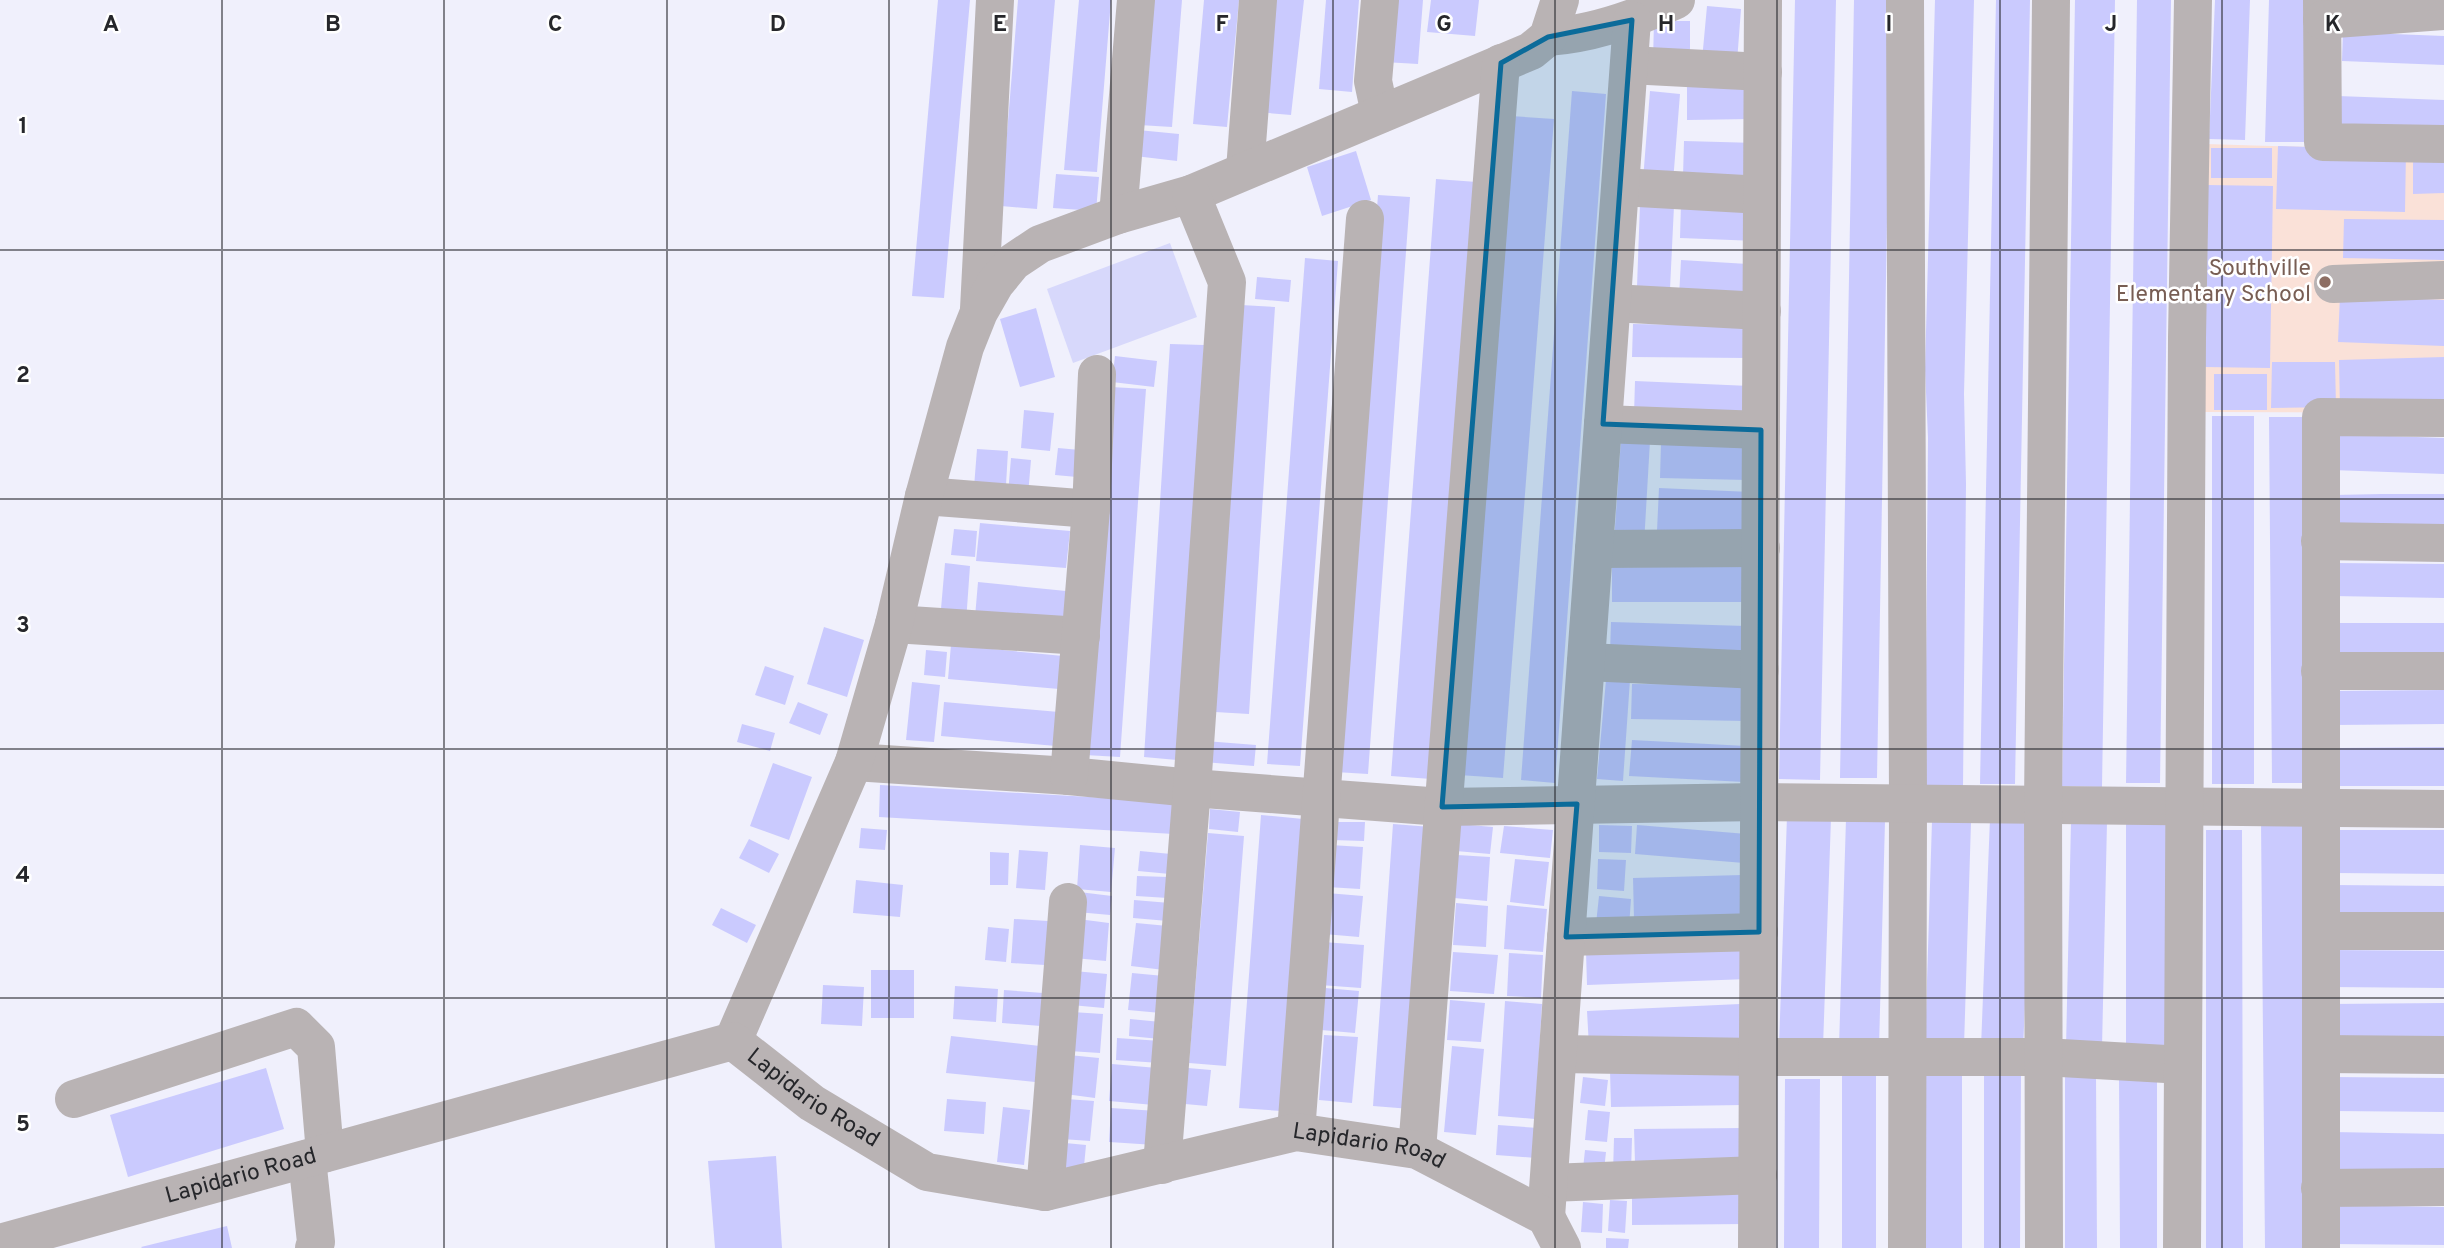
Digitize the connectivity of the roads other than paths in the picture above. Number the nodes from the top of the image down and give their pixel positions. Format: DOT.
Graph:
graph roads {
  1 [pos="995,0"];
  2 [pos="1136,0"];
  3 [pos="1258,0"];
  4 [pos="1380,0"];
  5 [pos="1560,0"];
  6 [pos="1676,0"];
  7 [pos="1763,0"];
  8 [pos="1905,0"];
  9 [pos="2051,0"];
  10 [pos="2193,0"];
  11 [pos="2322,10"];
  12 [pos="2444,11"];
  13 [pos="1632,20"];
  14 [pos="1548,37"];
  15 [pos="1501,63"];
  16 [pos="1629,65"];
  17 [pos="1763,72"];
  18 [pos="1380,114"];
  19 [pos="2444,144"];
  20 [pos="1245,170"];
  21 [pos="1621,187"];
  22 [pos="1191,194"];
  23 [pos="1762,195"];
  24 [pos="1118,215"];
  25 [pos="1365,219"];
  26 [pos="2444,280"];
  27 [pos="2333,284"];
  28 [pos="1612,303"];
  29 [pos="1762,311"];
  30 [pos="979,312"];
  31 [pos="1097,374"];
  32 [pos="2444,418"];
  33 [pos="1603,424"];
  34 [pos="1761,430"];
  35 [pos="924,496"];
  36 [pos="1091,509"];
  37 [pos="2320,541"];
  38 [pos="2444,543"];
  39 [pos="1760,548"];
  40 [pos="1594,549"];
  41 [pos="894,624"];
  42 [pos="1081,636"];
  43 [pos="1586,662"];
  44 [pos="1760,670"];
  45 [pos="2320,671"];
  46 [pos="2444,671"];
  47 [pos="854,762"];
  48 [pos="1069,776"];
  49 [pos="1192,788"];
  50 [pos="1320,798"];
  51 [pos="1760,802"];
  52 [pos="1577,804"];
  53 [pos="1908,804"];
  54 [pos="2043,806"];
  55 [pos="1442,807"];
  56 [pos="2184,807"];
  57 [pos="2320,809"];
  58 [pos="2444,809"];
  59 [pos="1068,902"];
  60 [pos="2321,931"];
  61 [pos="2444,931"];
  62 [pos="1759,932"];
  63 [pos="1566,937"];
  64 [pos="733,1041"];
  65 [pos="1558,1054"];
  66 [pos="2321,1054"];
  67 [pos="2444,1055"];
  68 [pos="1758,1057"];
  69 [pos="1908,1058"];
  70 [pos="2044,1058"];
  71 [pos="2183,1065"];
  72 [pos="74,1099"];
  73 [pos="1296,1132"];
  74 [pos="1417,1150"];
  75 [pos="316,1156"];
  76 [pos="1162,1165"];
  77 [pos="1758,1175"];
  78 [pos="2444,1187"];
  79 [pos="2320,1188"];
  80 [pos="1045,1192"];
  81 [pos="1552,1216"];
  82 [pos="0,1243"];
  83 [pos="314,1248"];
  84 [pos="1758,1248"];
  85 [pos="1907,1248"];
  86 [pos="2044,1248"];
  87 [pos="2182,1248"];
  88 [pos="2320,1248"];
  1 -- 30 [label="street"];
  2 -- 24 [label="street"];
  3 -- 20 [label="street"];
  4 -- 18 [label="street"];
  5 -- 14 [label="street"];
  6 -- 13 [label="street"];
  7 -- 17 [label="street"];
  8 -- 53 [label="street"];
  9 -- 54 [label="street"];
  10 -- 56 [label="street"];
  11 -- 12 [label="street"];
  11 -- 19 [label="street"];
  13 -- 14 [label="street"];
  13 -- 16 [label="street"];
  14 -- 15 [label="street"];
  15 -- 18 [label="street"];
  15 -- 55 [label="street"];
  16 -- 17 [label="street"];
  16 -- 21 [label="street"];
  17 -- 23 [label="street"];
  18 -- 20 [label="street"];
  20 -- 22 [label="street"];
  21 -- 23 [label="street"];
  21 -- 28 [label="street"];
  22 -- 24 [label="street"];
  22 -- 49 [label="street"];
  23 -- 29 [label="street"];
  24 -- 30 [label="street"];
  25 -- 50 [label="street"];
  26 -- 27 [label="street"];
  28 -- 29 [label="street"];
  28 -- 33 [label="street"];
  29 -- 34 [label="street"];
  30 -- 35 [label="street"];
  31 -- 36 [label="street"];
  32 -- 37 [label="street"];
  33 -- 34 [label="street"];
  33 -- 40 [label="street"];
  34 -- 39 [label="street"];
  35 -- 36 [label="street"];
  35 -- 41 [label="street"];
  36 -- 42 [label="street"];
  37 -- 38 [label="street"];
  37 -- 45 [label="street"];
  39 -- 40 [label="street"];
  39 -- 44 [label="street"];
  40 -- 43 [label="street"];
  41 -- 42 [label="street"];
  41 -- 47 [label="street"];
  42 -- 48 [label="street"];
  43 -- 44 [label="street"];
  43 -- 52 [label="street"];
  44 -- 51 [label="street"];
  45 -- 46 [label="street"];
  45 -- 57 [label="street"];
  47 -- 48 [label="street"];
  47 -- 64 [label="street"];
  48 -- 49 [label="street"];
  49 -- 50 [label="street"];
  49 -- 76 [label="street"];
  50 -- 55 [label="street"];
  50 -- 73 [label="street"];
  51 -- 52 [label="street"];
  51 -- 53 [label="street"];
  51 -- 62 [label="street"];
  52 -- 55 [label="street"];
  52 -- 63 [label="street"];
  53 -- 54 [label="street"];
  53 -- 69 [label="street"];
  54 -- 56 [label="street"];
  54 -- 70 [label="street"];
  55 -- 74 [label="street"];
  56 -- 57 [label="street"];
  56 -- 71 [label="street"];
  57 -- 58 [label="street"];
  57 -- 60 [label="street"];
  59 -- 80 [label="street"];
  60 -- 61 [label="street"];
  60 -- 66 [label="street"];
  62 -- 63 [label="street"];
  62 -- 68 [label="street"];
  63 -- 65 [label="street"];
  64 -- 75 [label="street, Lapidario Road"];
  64 -- 80 [label="street, Lapidario Road"];
  65 -- 68 [label="street"];
  65 -- 81 [label="street"];
  66 -- 67 [label="street"];
  66 -- 79 [label="street"];
  68 -- 69 [label="street"];
  68 -- 77 [label="street"];
  69 -- 70 [label="street"];
  69 -- 85 [label="street"];
  70 -- 71 [label="street"];
  70 -- 86 [label="street"];
  71 -- 87 [label="street"];
  72 -- 75 [label="street"];
  73 -- 74 [label="street, Lapidario Road"];
  73 -- 76 [label="street, Lapidario Road"];
  74 -- 81 [label="street, Lapidario Road"];
  75 -- 82 [label="street, Lapidario Road"];
  75 -- 83 [label="street"];
  76 -- 80 [label="street, Lapidario Road"];
  77 -- 81 [label="street"];
  77 -- 84 [label="street"];
  78 -- 79 [label="street"];
  79 -- 88 [label="street"];
}
